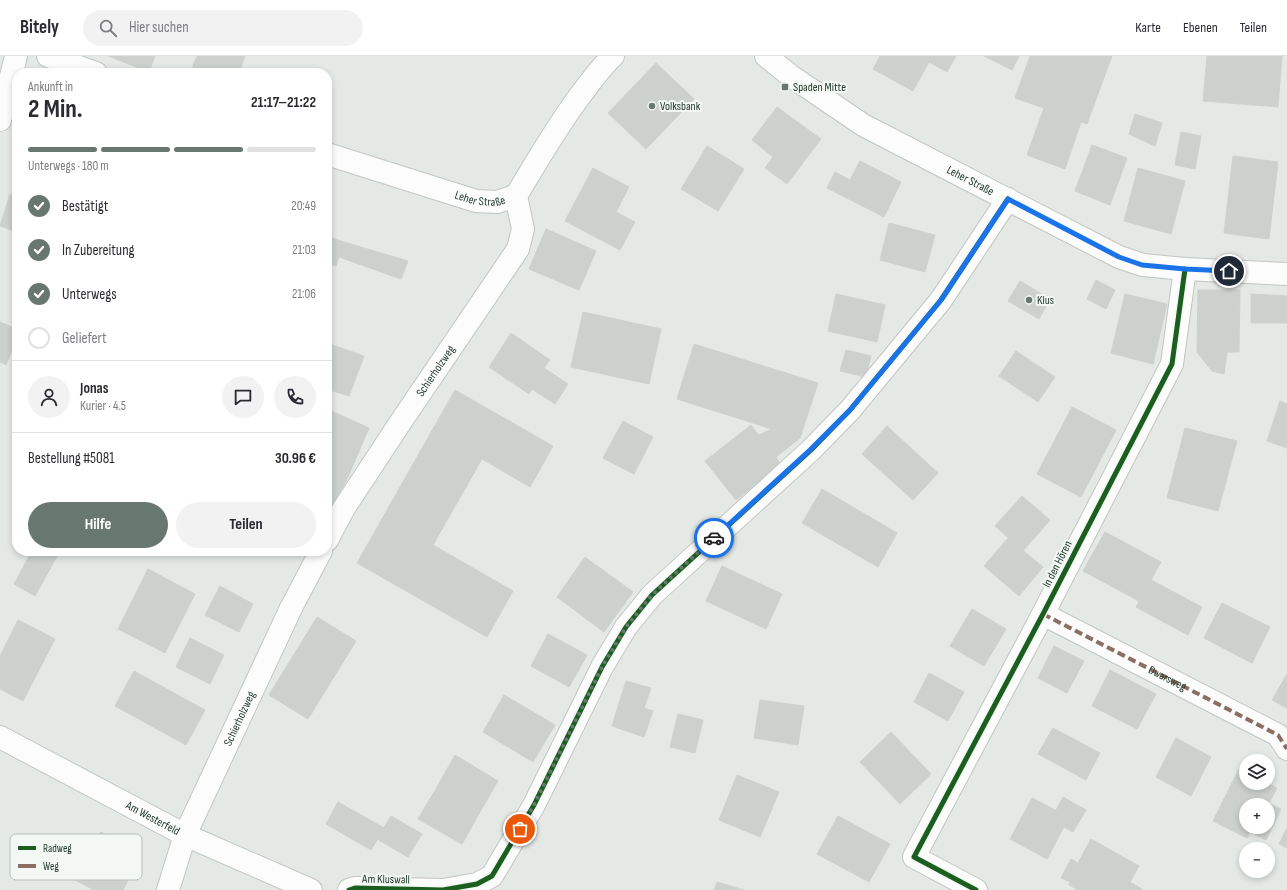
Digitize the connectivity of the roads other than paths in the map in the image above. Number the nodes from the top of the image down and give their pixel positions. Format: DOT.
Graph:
graph roads {
  1 [pos="16,56"];
  2 [pos="48,56"];
  3 [pos="614,56"];
  4 [pos="766,56"];
  5 [pos="13,68"];
  6 [pos="82,68"];
  7 [pos="12,72"];
  8 [pos="0,120"];
  9 [pos="332,156"];
  10 [pos="516,196"];
  11 [pos="1008,199"];
  12 [pos="1185,269"];
  13 [pos="1287,274"];
  14 [pos="332,531"];
  15 [pos="318,556"];
  16 [pos="1043,614"];
  17 [pos="0,737"];
  18 [pos="1287,749"];
  19 [pos="185,835"];
  20 [pos="168,890"];
  21 [pos="311,890"];
  22 [pos="349,890"];
  23 [pos="423,890"];
  24 [pos="976,890"];
  1 -- 5 [label="street"];
  2 -- 6 [label="street"];
  3 -- 10 [label="street, Leher Straße"];
  4 -- 11 [label="street, Leher Straße"];
  7 -- 8 [label="street"];
  9 -- 10 [label="street, Leher Straße"];
  10 -- 14 [label="street, Schierholzweg"];
  11 -- 12 [label="street, Leher Straße"];
  11 -- 23 [label="street, Am Kluswall"];
  12 -- 13 [label="street, Leher Straße"];
  12 -- 16 [label="street, In den Hören"];
  15 -- 19 [label="street, Schierholzweg"];
  16 -- 18 [label="street, Dwarsweg"];
  16 -- 24 [label="street, In den Hören"];
  17 -- 19 [label="street, Am Westerfeld"];
  19 -- 20 [label="street, Schierholzweg"];
  19 -- 21 [label="street, Am Westerfeld"];
  22 -- 23 [label="street, Am Kluswall"];
}
